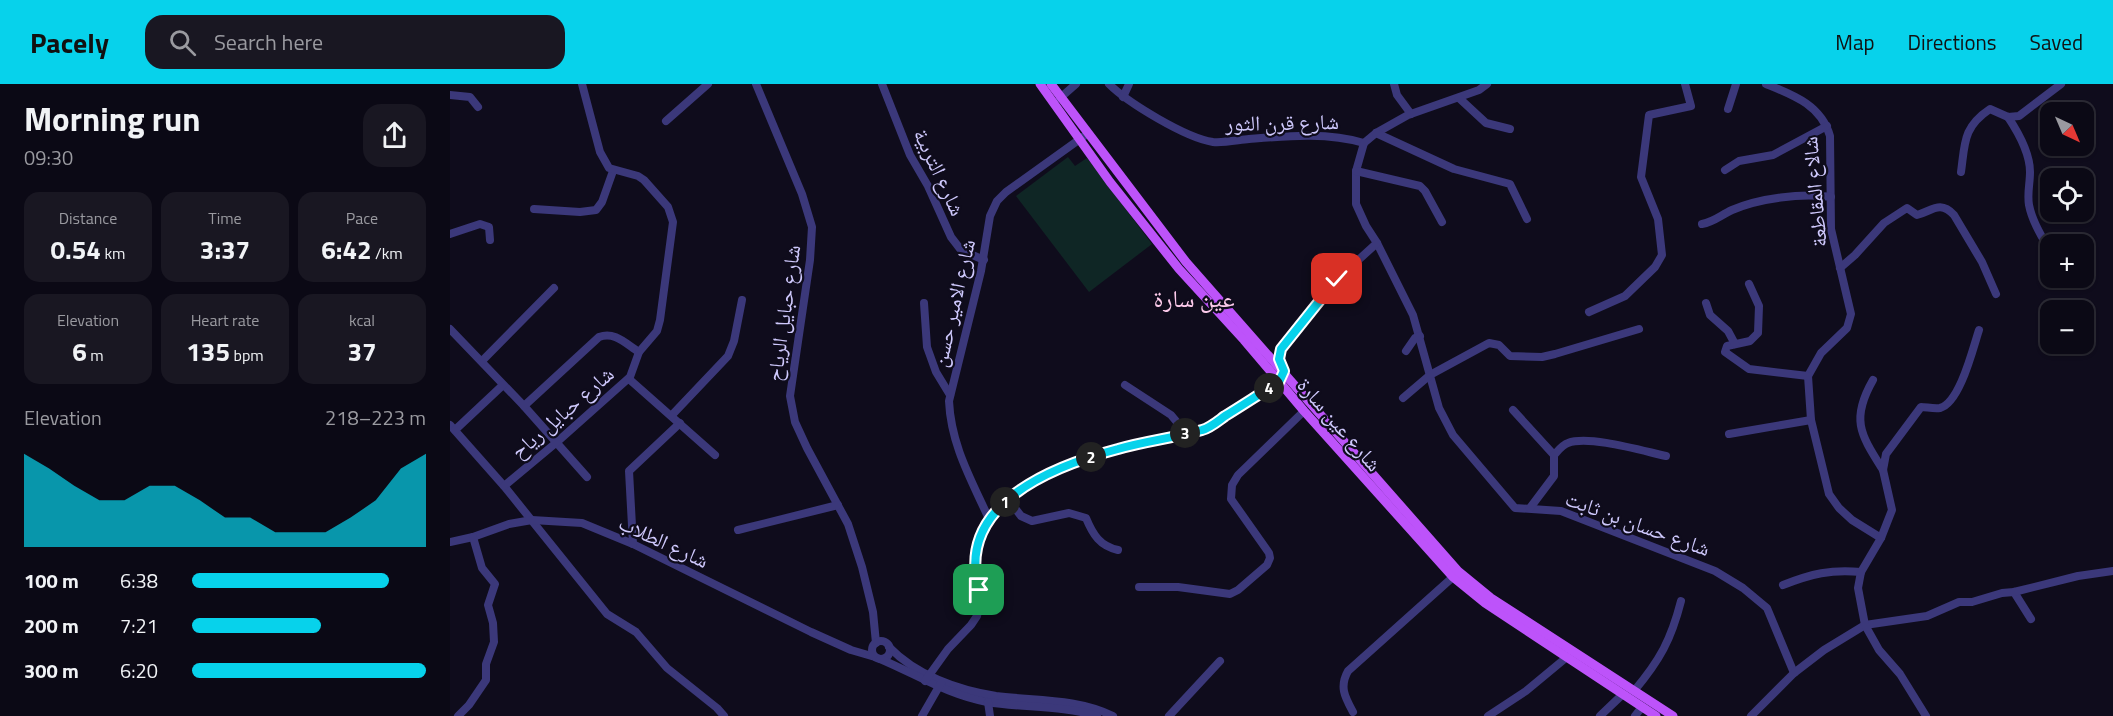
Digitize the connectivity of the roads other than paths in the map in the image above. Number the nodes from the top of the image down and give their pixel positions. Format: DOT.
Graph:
graph roads {
  1 [pos="582,84"];
  2 [pos="708,84"];
  3 [pos="756,84"];
  4 [pos="882,84"];
  5 [pos="1040,84"];
  6 [pos="1051,84"];
  7 [pos="1076,84"];
  8 [pos="1109,84"];
  9 [pos="1129,84"];
  10 [pos="1394,84"];
  11 [pos="1487,84"];
  12 [pos="1685,84"];
  13 [pos="1736,84"];
  14 [pos="1766,84"];
  15 [pos="2061,84"];
  16 [pos="450,95"];
  17 [pos="1123,97"];
  18 [pos="1060,98"];
  19 [pos="1459,98"];
  20 [pos="478,107"];
  21 [pos="1728,109"];
  22 [pos="1411,114"];
  23 [pos="2008,117"];
  24 [pos="666,121"];
  25 [pos="1827,126"];
  26 [pos="1510,129"];
  27 [pos="1376,133"];
  28 [pos="1083,137"];
  29 [pos="1364,143"];
  30 [pos="1725,170"];
  31 [pos="613,171"];
  32 [pos="1356,171"];
  33 [pos="1961,172"];
  34 [pos="1830,197"];
  35 [pos="534,210"];
  36 [pos="1527,219"];
  37 [pos="1442,222"];
  38 [pos="1702,224"];
  39 [pos="450,234"];
  40 [pos="2041,234"];
  41 [pos="490,240"];
  42 [pos="1377,243"];
  43 [pos="984,260"];
  44 [pos="1840,268"];
  45 [pos="1749,284"];
  46 [pos="554,288"];
  47 [pos="1996,294"];
  48 [pos="742,300"];
  49 [pos="924,303"];
  50 [pos="1706,303"];
  51 [pos="1589,312"];
  52 [pos="1639,328"];
  53 [pos="450,329"];
  54 [pos="1979,330"];
  55 [pos="1420,336"];
  56 [pos="1735,344"];
  57 [pos="1406,351"];
  58 [pos="639,352"];
  59 [pos="482,361"];
  60 [pos="1284,371"];
  61 [pos="1430,375"];
  62 [pos="1808,376"];
  63 [pos="628,379"];
  64 [pos="1873,380"];
  65 [pos="1279,382"];
  66 [pos="503,385"];
  67 [pos="1125,385"];
  68 [pos="950,395"];
  69 [pos="1403,398"];
  70 [pos="524,405"];
  71 [pos="1513,410"];
  72 [pos="1304,411"];
  73 [pos="672,415"];
  74 [pos="1811,420"];
  75 [pos="680,423"];
  76 [pos="452,428"];
  77 [pos="1186,433"];
  78 [pos="1729,434"];
  79 [pos="557,442"];
  80 [pos="715,455"];
  81 [pos="1554,455"];
  82 [pos="1666,456"];
  83 [pos="1883,471"];
  84 [pos="587,477"];
  85 [pos="504,486"];
  86 [pos="1008,499"];
  87 [pos="838,505"];
  88 [pos="1530,508"];
  89 [pos="988,519"];
  90 [pos="532,520"];
  91 [pos="738,530"];
  92 [pos="473,537"];
  93 [pos="1881,538"];
  94 [pos="451,541"];
  95 [pos="633,544"];
  96 [pos="1118,550"];
  97 [pos="2113,571"];
  98 [pos="1861,572"];
  99 [pos="1453,577"];
  100 [pos="1783,585"];
  101 [pos="1139,587"];
  102 [pos="2014,592"];
  103 [pos="1681,601"];
  104 [pos="873,612"];
  105 [pos="2031,619"];
  106 [pos="1865,625"];
  107 [pos="874,645"];
  108 [pos="888,645"];
  109 [pos="851,650"];
  110 [pos="1567,657"];
  111 [pos="878,658"];
  112 [pos="1220,661"];
  113 [pos="1794,674"];
  114 [pos="927,678"];
  115 [pos="940,684"];
  116 [pos="1634,691"];
  117 [pos="1623,694"];
  118 [pos="988,702"];
  119 [pos="1644,703"];
  120 [pos="1353,712"];
  121 [pos="458,716"];
  122 [pos="724,716"];
  123 [pos="922,716"];
  124 [pos="990,716"];
  125 [pos="1097,716"];
  126 [pos="1113,716"];
  127 [pos="1169,716"];
  128 [pos="1488,716"];
  129 [pos="1600,716"];
  130 [pos="1635,716"];
  131 [pos="1656,716"];
  132 [pos="1673,716"];
  133 [pos="1751,716"];
  134 [pos="1926,716"];
  1 -- 31 [label="street"];
  2 -- 24 [label="street"];
  3 -- 87 [label="street, شارع حبايل الرياح"];
  4 -- 43 [label="street, شارع التربية"];
  5 -- 28 [label="main road, شارع عين سارة"];
  6 -- 18 [label="main road, شارع عين سارة"];
  7 -- 18 [label="street"];
  8 -- 17 [label="street, شارع قرن الثور"];
  9 -- 17 [label="street"];
  10 -- 22 [label="street"];
  11 -- 19 [label="street"];
  12 -- 51 [label="street"];
  13 -- 21 [label="street"];
  14 -- 25 [label="street, شالاع المقاطعة"];
  15 -- 23 [label="street"];
  16 -- 20 [label="street"];
  17 -- 29 [label="street, شارع قرن الثور"];
  18 -- 28 [label="main road, شارع عين سارة"];
  19 -- 22 [label="street"];
  19 -- 26 [label="street"];
  22 -- 27 [label="street"];
  23 -- 33 [label="street"];
  23 -- 40 [label="street"];
  25 -- 30 [label="street"];
  25 -- 34 [label="street, شالاع المقاطعة"];
  27 -- 29 [label="street"];
  27 -- 36 [label="street"];
  28 -- 43 [label="street, شارع الامير حسن"];
  28 -- 60 [label="main road, شارع عين سارة"];
  28 -- 65 [label="main road, شارع عين سارة"];
  29 -- 32 [label="street, شارع حسان بن ثابت"];
  31 -- 35 [label="street"];
  31 -- 58 [label="street, شارع حبايل رياح"];
  32 -- 37 [label="street"];
  32 -- 42 [label="street, شارع حسان بن ثابت"];
  34 -- 38 [label="street"];
  34 -- 44 [label="street, شالاع المقاطعة"];
  39 -- 41 [label="street"];
  42 -- 55 [label="street, شارع حسان بن ثابت"];
  42 -- 60 [label="street"];
  43 -- 68 [label="street, شارع الامير حسن"];
  44 -- 47 [label="street"];
  44 -- 62 [label="street, شالاع المقاطعة"];
  45 -- 56 [label="street"];
  46 -- 59 [label="street"];
  48 -- 73 [label="street"];
  49 -- 68 [label="street"];
  50 -- 56 [label="street"];
  52 -- 61 [label="street"];
  53 -- 59 [label="street"];
  54 -- 83 [label="street"];
  55 -- 57 [label="street"];
  55 -- 61 [label="street, شارع حسان بن ثابت"];
  56 -- 62 [label="street"];
  58 -- 63 [label="street, شارع حبايل رياح"];
  58 -- 70 [label="street"];
  59 -- 66 [label="street"];
  60 -- 65 [label="street"];
  60 -- 116 [label="main road, شارع عين سارة"];
  61 -- 69 [label="street"];
  61 -- 88 [label="street, شارع حسان بن ثابت"];
  62 -- 74 [label="street"];
  63 -- 73 [label="street"];
  63 -- 79 [label="street, شارع حبايل رياح"];
  64 -- 83 [label="street"];
  65 -- 72 [label="main road, شارع عين سارة"];
  65 -- 77 [label="street"];
  66 -- 70 [label="street"];
  66 -- 76 [label="street"];
  67 -- 77 [label="street"];
  68 -- 89 [label="street, شارع الامير حسن"];
  70 -- 79 [label="street"];
  71 -- 81 [label="street"];
  72 -- 99 [label="main road, شارع عين سارة"];
  72 -- 101 [label="street"];
  73 -- 75 [label="street"];
  74 -- 78 [label="street"];
  74 -- 93 [label="street"];
  75 -- 80 [label="street"];
  75 -- 95 [label="street"];
  76 -- 85 [label="street"];
  77 -- 86 [label="street"];
  79 -- 84 [label="street"];
  79 -- 85 [label="street, شارع حبايل رياح"];
  81 -- 82 [label="street"];
  81 -- 88 [label="street"];
  83 -- 93 [label="street"];
  85 -- 90 [label="street"];
  86 -- 89 [label="street"];
  86 -- 96 [label="street"];
  87 -- 91 [label="street"];
  87 -- 104 [label="street, شارع حبايل الرياح"];
  88 -- 113 [label="street, شارع حسان بن ثابت"];
  89 -- 114 [label="street"];
  90 -- 92 [label="street, شارع الطلاب"];
  90 -- 95 [label="street, شارع الطلاب"];
  90 -- 122 [label="street"];
  92 -- 94 [label="street, شارع الطلاب"];
  92 -- 121 [label="street"];
  93 -- 98 [label="street"];
  95 -- 109 [label="street, شارع الطلاب"];
  97 -- 102 [label="street"];
  98 -- 100 [label="street"];
  98 -- 106 [label="street"];
  99 -- 110 [label="main road, شارع عين سارة"];
  99 -- 120 [label="street"];
  102 -- 105 [label="street"];
  102 -- 106 [label="street"];
  103 -- 116 [label="street"];
  104 -- 107 [label="street"];
  104 -- 108 [label="street"];
  106 -- 113 [label="street"];
  106 -- 134 [label="street"];
  107 -- 108 [label="street"];
  107 -- 109 [label="street"];
  107 -- 111 [label="street"];
  108 -- 111 [label="street"];
  108 -- 114 [label="street"];
  109 -- 111 [label="street, شارع الطلاب"];
  110 -- 117 [label="main road, شارع عين سارة"];
  110 -- 128 [label="street"];
  111 -- 114 [label="street, شارع الطلاب"];
  112 -- 127 [label="street"];
  113 -- 133 [label="street"];
  114 -- 115 [label="street"];
  115 -- 118 [label="street"];
  115 -- 123 [label="street"];
  115 -- 126 [label="street"];
  116 -- 119 [label="main road, شارع عين سارة"];
  117 -- 119 [label="main road, شارع عين سارة"];
  117 -- 129 [label="street"];
  118 -- 124 [label="street"];
  118 -- 125 [label="street"];
  119 -- 130 [label="street"];
  119 -- 131 [label="main road"];
  119 -- 132 [label="main road"];
}
